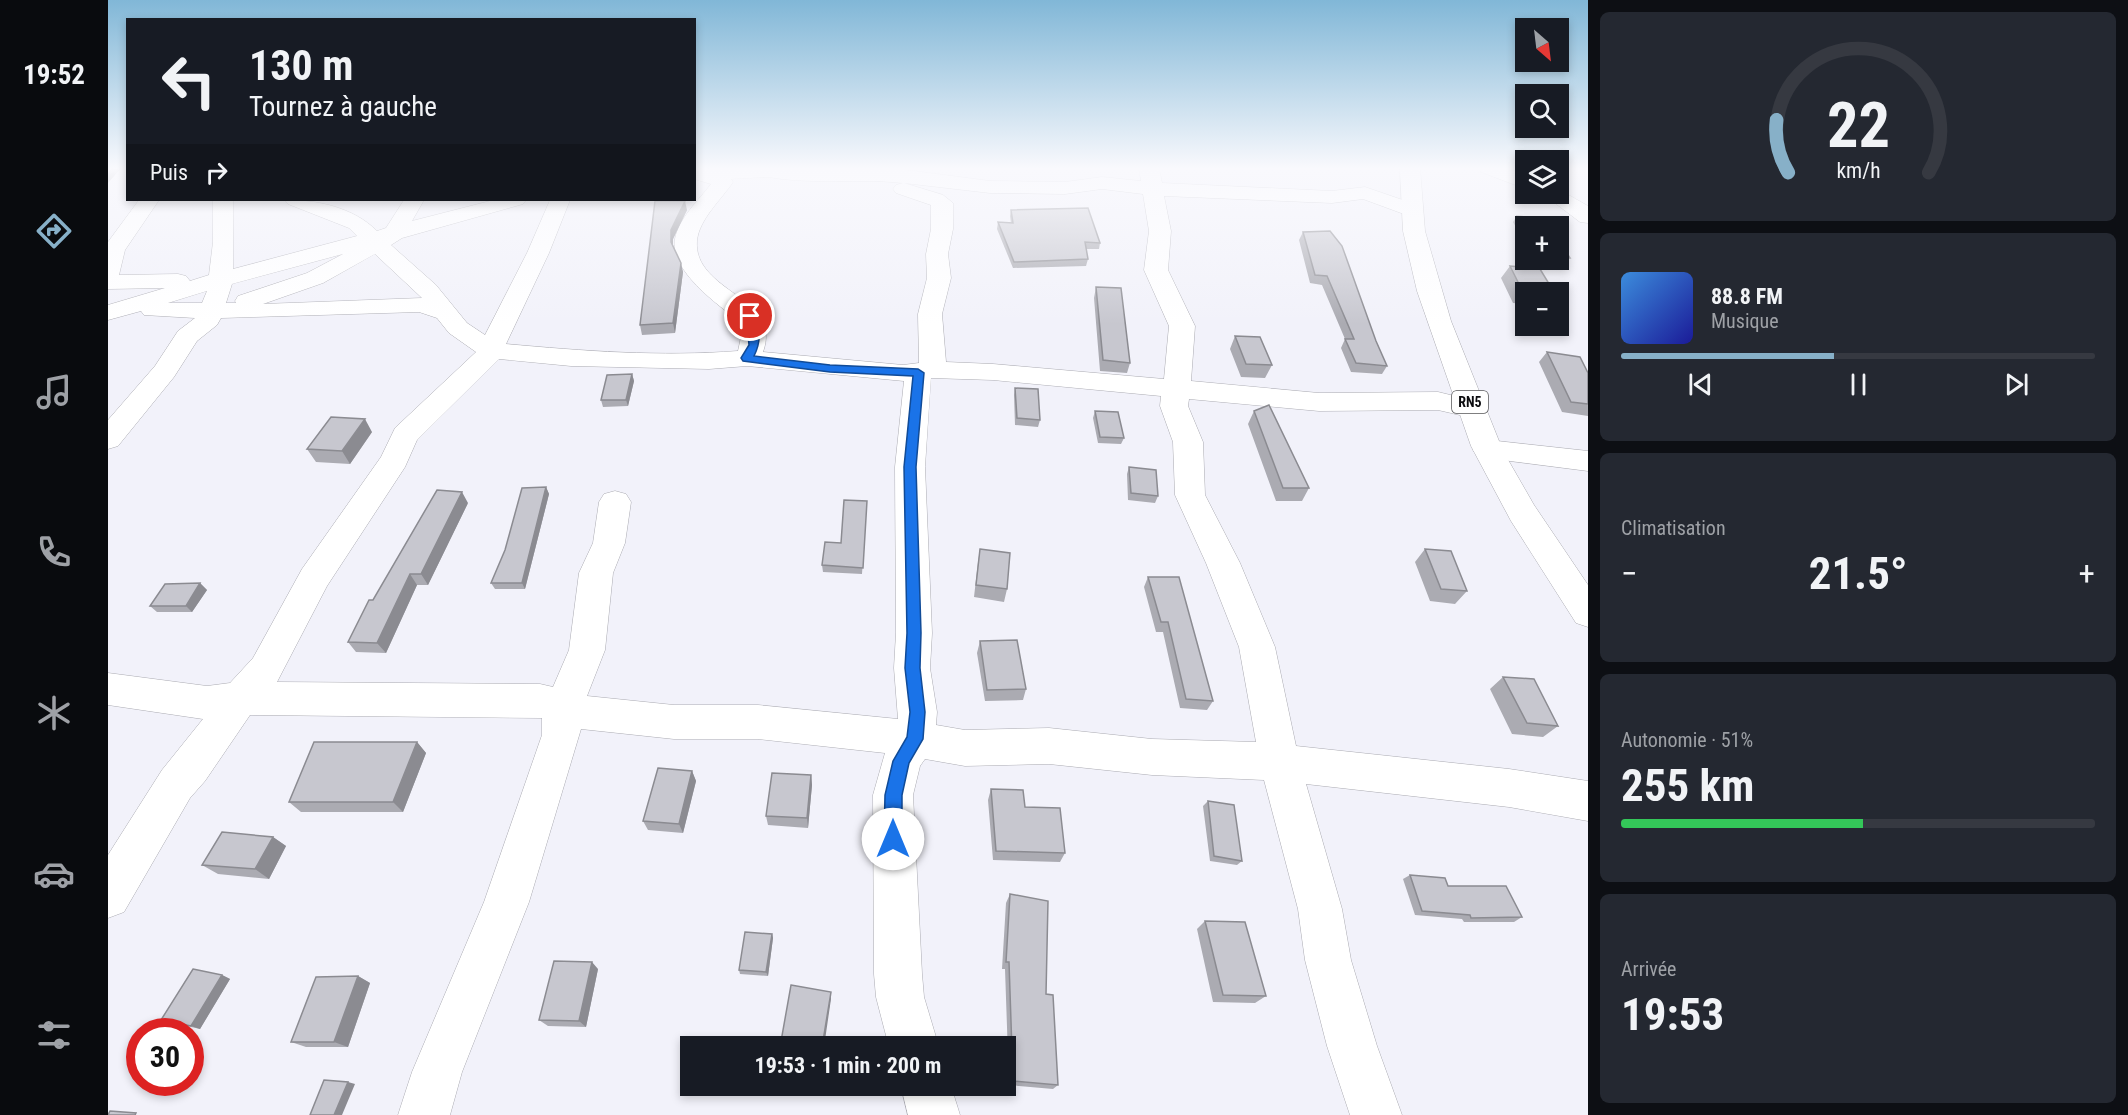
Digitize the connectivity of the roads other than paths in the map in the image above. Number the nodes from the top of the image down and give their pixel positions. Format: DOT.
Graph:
graph roads {
  1 [pos="135,220"];
  2 [pos="223,220"];
  3 [pos="353,220"];
  4 [pos="397,220"];
  5 [pos="446,220"];
  6 [pos="552,220"];
  7 [pos="695,220"];
  8 [pos="942,220"];
  9 [pos="1158,220"];
  10 [pos="1414,220"];
  11 [pos="380,239"];
  12 [pos="108,274"];
  13 [pos="215,281"];
  14 [pos="108,282"];
  15 [pos="112,312"];
  16 [pos="444,312"];
  17 [pos="214,313"];
  18 [pos="491,350"];
  19 [pos="747,358"];
  20 [pos="926,372"];
  21 [pos="1176,389"];
  22 [pos="1473,409"];
  23 [pos="108,440"];
  24 [pos="1488,450"];
  25 [pos="1588,461"];
  26 [pos="615,502"];
  27 [pos="1588,613"];
  28 [pos="108,689"];
  29 [pos="240,698"];
  30 [pos="562,710"];
  31 [pos="915,739"];
  32 [pos="1280,765"];
  33 [pos="1588,801"];
  34 [pos="108,896"];
  35 [pos="911,1036"];
  36 [pos="929,1096"];
  37 [pos="424,1115"];
  38 [pos="934,1115"];
  39 [pos="1376,1115"];
  1 -- 12 [label="main road"];
  2 -- 13 [label="main road"];
  3 -- 11 [label="main road"];
  4 -- 11 [label="main road"];
  5 -- 11 [label="main road"];
  6 -- 18 [label="main road"];
  7 -- 19 [label="main road"];
  8 -- 20 [label="main road"];
  9 -- 21 [label="main road"];
  10 -- 22 [label="main road, RN5"];
  11 -- 13 [label="main road"];
  11 -- 16 [label="main road"];
  11 -- 17 [label="main road"];
  13 -- 14 [label="main road"];
  13 -- 15 [label="main road"];
  13 -- 17 [label="main road"];
  15 -- 17 [label="main road"];
  16 -- 17 [label="main road"];
  16 -- 18 [label="main road"];
  17 -- 23 [label="main road"];
  18 -- 19 [label="main road"];
  18 -- 29 [label="main road"];
  19 -- 20 [label="main road"];
  20 -- 21 [label="main road"];
  20 -- 31 [label="main road"];
  21 -- 22 [label="main road"];
  21 -- 32 [label="main road"];
  22 -- 24 [label="main road, RN5"];
  24 -- 25 [label="main road"];
  24 -- 27 [label="main road, RN5"];
  26 -- 30 [label="main road"];
  28 -- 29 [label="main road"];
  29 -- 30 [label="main road"];
  29 -- 34 [label="main road"];
  30 -- 31 [label="main road"];
  30 -- 37 [label="main road"];
  31 -- 32 [label="main road"];
  31 -- 35 [label="main road"];
  32 -- 33 [label="main road"];
  32 -- 39 [label="main road"];
  36 -- 38 [label="main road"];
}
